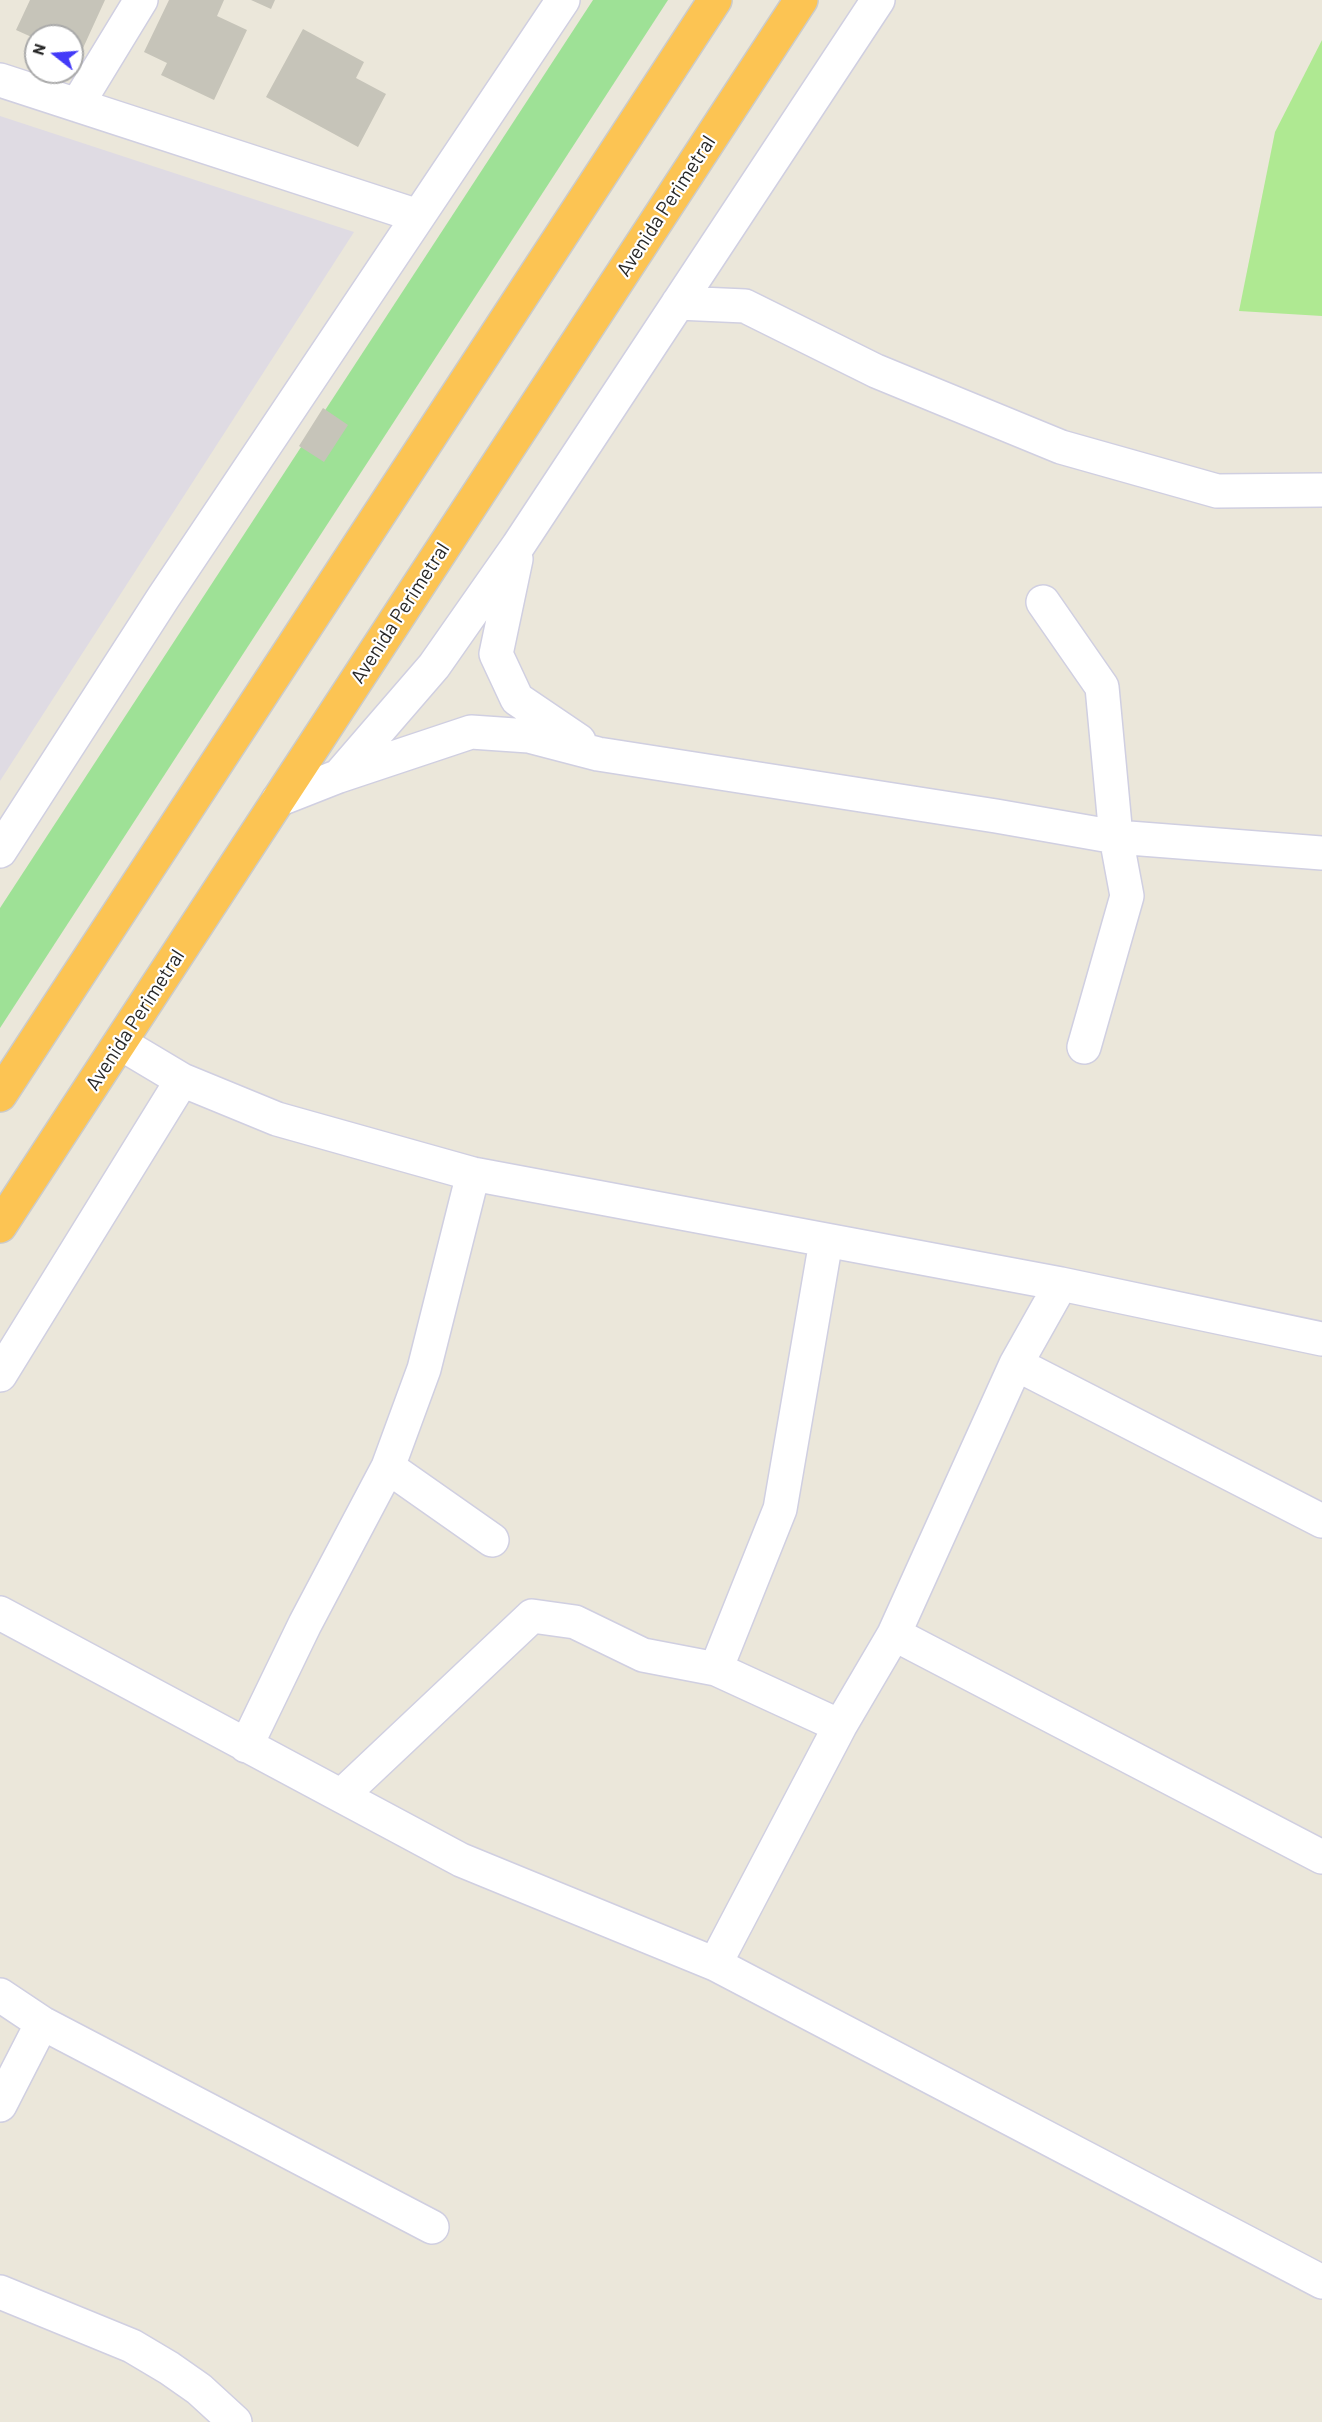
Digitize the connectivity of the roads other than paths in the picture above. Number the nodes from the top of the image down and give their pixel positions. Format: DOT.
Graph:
graph roads {
  1 [pos="141,0"];
  2 [pos="563,0"];
  3 [pos="715,0"];
  4 [pos="801,0"];
  5 [pos="878,0"];
  6 [pos="0,80"];
  7 [pos="77,105"];
  8 [pos="418,216"];
  9 [pos="678,303"];
  10 [pos="1322,490"];
  11 [pos="518,546"];
  12 [pos="1042,602"];
  13 [pos="598,754"];
  14 [pos="339,776"];
  15 [pos="278,800"];
  16 [pos="1116,837"];
  17 [pos="0,851"];
  18 [pos="1322,853"];
  19 [pos="120,1043"];
  20 [pos="1084,1047"];
  21 [pos="182,1080"];
  22 [pos="0,1095"];
  23 [pos="473,1174"];
  24 [pos="0,1226"];
  25 [pos="826,1241"];
  26 [pos="1061,1284"];
  27 [pos="1322,1339"];
  28 [pos="1016,1364"];
  29 [pos="0,1375"];
  30 [pos="388,1467"];
  31 [pos="1322,1521"];
  32 [pos="492,1540"];
  33 [pos="0,1613"];
  34 [pos="894,1634"];
  35 [pos="716,1669"];
  36 [pos="840,1726"];
  37 [pos="246,1746"];
  38 [pos="342,1795"];
  39 [pos="1322,1857"];
  40 [pos="716,1964"];
  41 [pos="0,1995"];
  42 [pos="42,2023"];
  43 [pos="0,2105"];
  44 [pos="432,2228"];
  45 [pos="1322,2282"];
  46 [pos="0,2292"];
  47 [pos="235,2422"];
  1 -- 7 [label="street"];
  2 -- 8 [label="street"];
  3 -- 22 [label="highway"];
  4 -- 15 [label="highway, Avenida Perimetral"];
  5 -- 9 [label="street"];
  6 -- 7 [label="street"];
  7 -- 8 [label="street"];
  8 -- 17 [label="street"];
  9 -- 10 [label="street"];
  9 -- 11 [label="street"];
  11 -- 13 [label="street"];
  11 -- 14 [label="street"];
  12 -- 16 [label="street"];
  13 -- 14 [label="street"];
  13 -- 16 [label="street"];
  14 -- 15 [label="street"];
  15 -- 19 [label="highway, Avenida Perimetral"];
  16 -- 18 [label="street"];
  16 -- 20 [label="street"];
  19 -- 21 [label="street"];
  19 -- 24 [label="highway, Avenida Perimetral"];
  21 -- 23 [label="street"];
  21 -- 29 [label="street"];
  23 -- 25 [label="street"];
  23 -- 30 [label="street"];
  25 -- 26 [label="street"];
  25 -- 35 [label="street"];
  26 -- 27 [label="street"];
  26 -- 28 [label="street"];
  28 -- 31 [label="street"];
  28 -- 34 [label="street"];
  30 -- 32 [label="street"];
  30 -- 37 [label="street"];
  33 -- 37 [label="street"];
  34 -- 36 [label="street"];
  34 -- 39 [label="street"];
  35 -- 36 [label="street"];
  35 -- 38 [label="street"];
  36 -- 40 [label="street"];
  37 -- 38 [label="street"];
  38 -- 40 [label="street"];
  40 -- 45 [label="street"];
  41 -- 42 [label="street"];
  42 -- 43 [label="street"];
  42 -- 44 [label="street"];
  46 -- 47 [label="street"];
}
